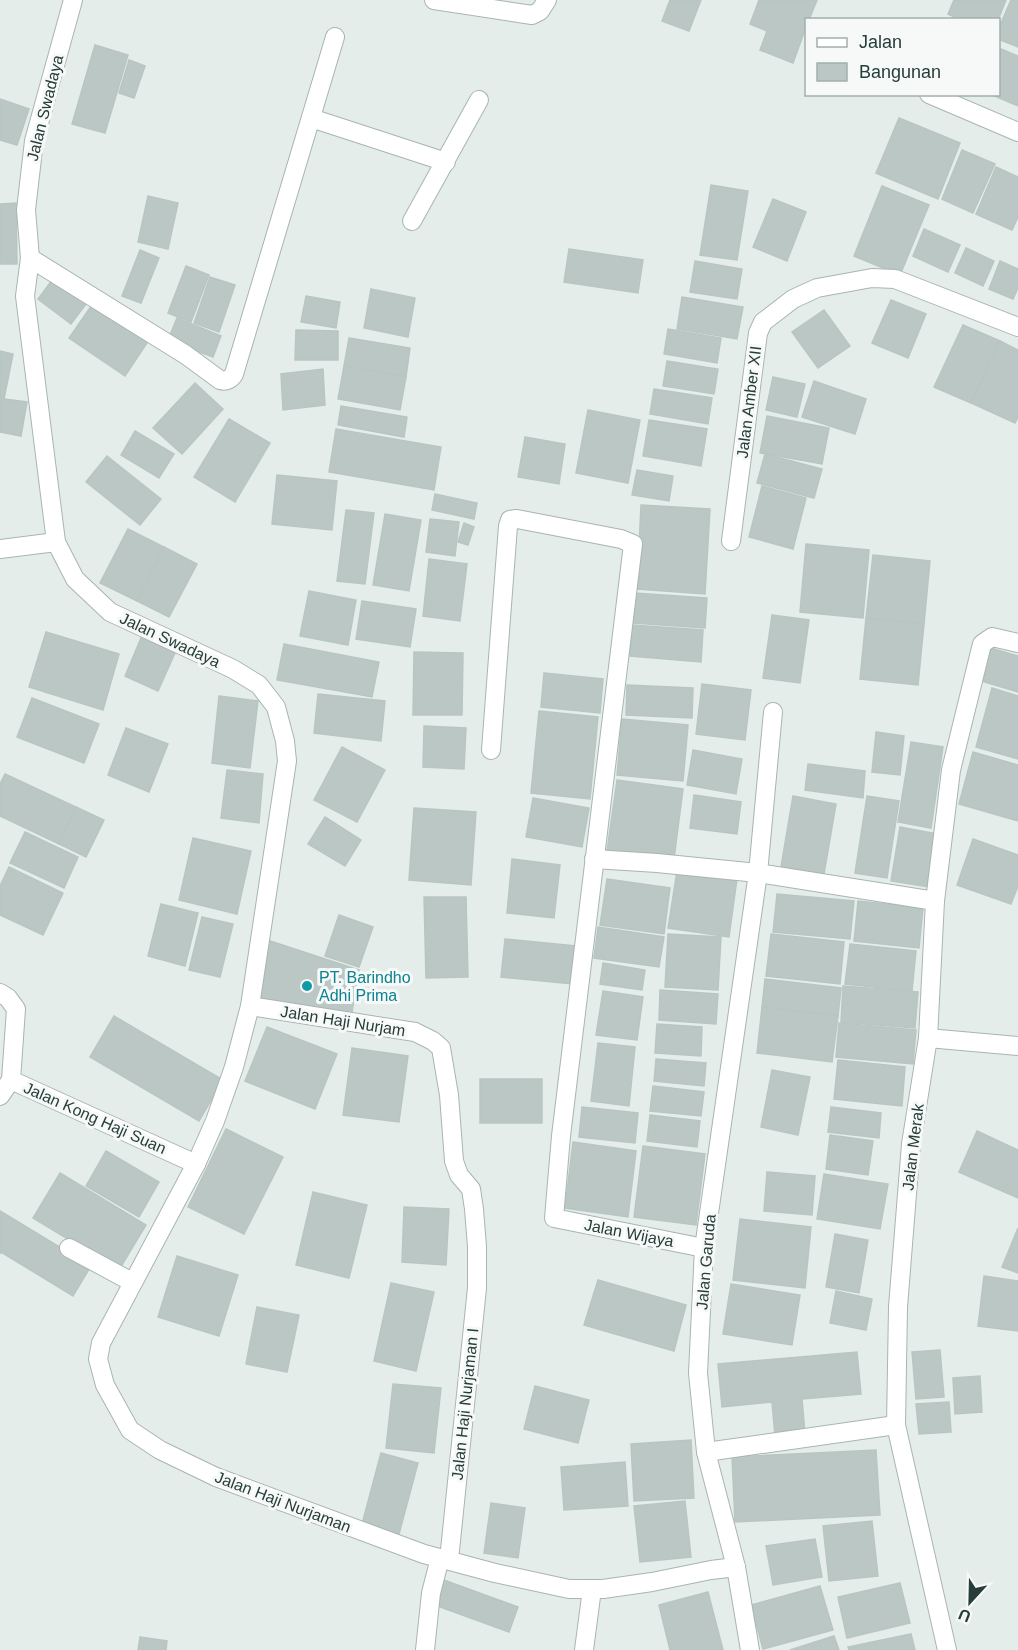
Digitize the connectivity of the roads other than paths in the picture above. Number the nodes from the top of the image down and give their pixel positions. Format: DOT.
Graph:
graph roads {
  1 [pos="73,0"];
  2 [pos="434,0"];
  3 [pos="547,0"];
  4 [pos="335,37"];
  5 [pos="934,96"];
  6 [pos="479,100"];
  7 [pos="311,118"];
  8 [pos="1018,132"];
  9 [pos="446,162"];
  10 [pos="412,221"];
  11 [pos="30,258"];
  12 [pos="1018,327"];
  13 [pos="731,541"];
  14 [pos="56,542"];
  15 [pos="0,549"];
  16 [pos="1018,644"];
  17 [pos="773,712"];
  18 [pos="491,750"];
  19 [pos="594,859"];
  20 [pos="758,873"];
  21 [pos="935,901"];
  22 [pos="0,993"];
  23 [pos="250,1006"];
  24 [pos="928,1038"];
  25 [pos="1018,1046"];
  26 [pos="11,1080"];
  27 [pos="0,1096"];
  28 [pos="196,1164"];
  29 [pos="477,1247"];
  30 [pos="69,1248"];
  31 [pos="704,1248"];
  32 [pos="132,1282"];
  33 [pos="896,1425"];
  34 [pos="706,1452"];
  35 [pos="444,1559"];
  36 [pos="736,1567"];
  37 [pos="592,1589"];
  38 [pos="425,1650"];
  39 [pos="584,1650"];
  40 [pos="750,1650"];
  41 [pos="947,1650"];
  1 -- 11 [label="street, Jalan Swadaya"];
  2 -- 3 [label="street"];
  4 -- 7 [label="street"];
  5 -- 8 [label="street"];
  6 -- 9 [label="street"];
  7 -- 9 [label="street"];
  7 -- 11 [label="street"];
  9 -- 10 [label="street"];
  11 -- 14 [label="street, Jalan Swadaya"];
  12 -- 13 [label="street, Jalan Amber XII"];
  14 -- 15 [label="street"];
  14 -- 23 [label="street, Jalan Swadaya"];
  16 -- 21 [label="street, Jalan Merak"];
  17 -- 20 [label="street, Jalan Garuda"];
  18 -- 19 [label="street"];
  19 -- 20 [label="street"];
  19 -- 31 [label="street, Jalan Wijaya"];
  20 -- 21 [label="street"];
  20 -- 31 [label="street, Jalan Garuda"];
  21 -- 24 [label="street, Jalan Merak"];
  22 -- 26 [label="street"];
  23 -- 28 [label="street, Jalan Swadaya"];
  23 -- 29 [label="street, Jalan Haji Nurjam"];
  24 -- 25 [label="street"];
  24 -- 33 [label="street, Jalan Merak"];
  26 -- 27 [label="street, Jalan Kong Haji Suan"];
  26 -- 28 [label="street, Jalan Kong Haji Suan"];
  28 -- 32 [label="street, Jalan Haji Nurjaman"];
  29 -- 35 [label="street, Jalan Haji Nurjaman I"];
  30 -- 32 [label="street"];
  31 -- 34 [label="street, Jalan Garuda"];
  32 -- 35 [label="street, Jalan Haji Nurjaman"];
  33 -- 34 [label="street"];
  33 -- 41 [label="street, Jalan Merak"];
  34 -- 36 [label="street, Jalan Garuda"];
  35 -- 37 [label="street, Jalan Haji Nurjaman"];
  35 -- 38 [label="street, Jalan Haji Nurjaman I"];
  36 -- 37 [label="street, Jalan Haji Nurjaman"];
  36 -- 40 [label="street, Jalan Garuda"];
  37 -- 39 [label="street"];
}
